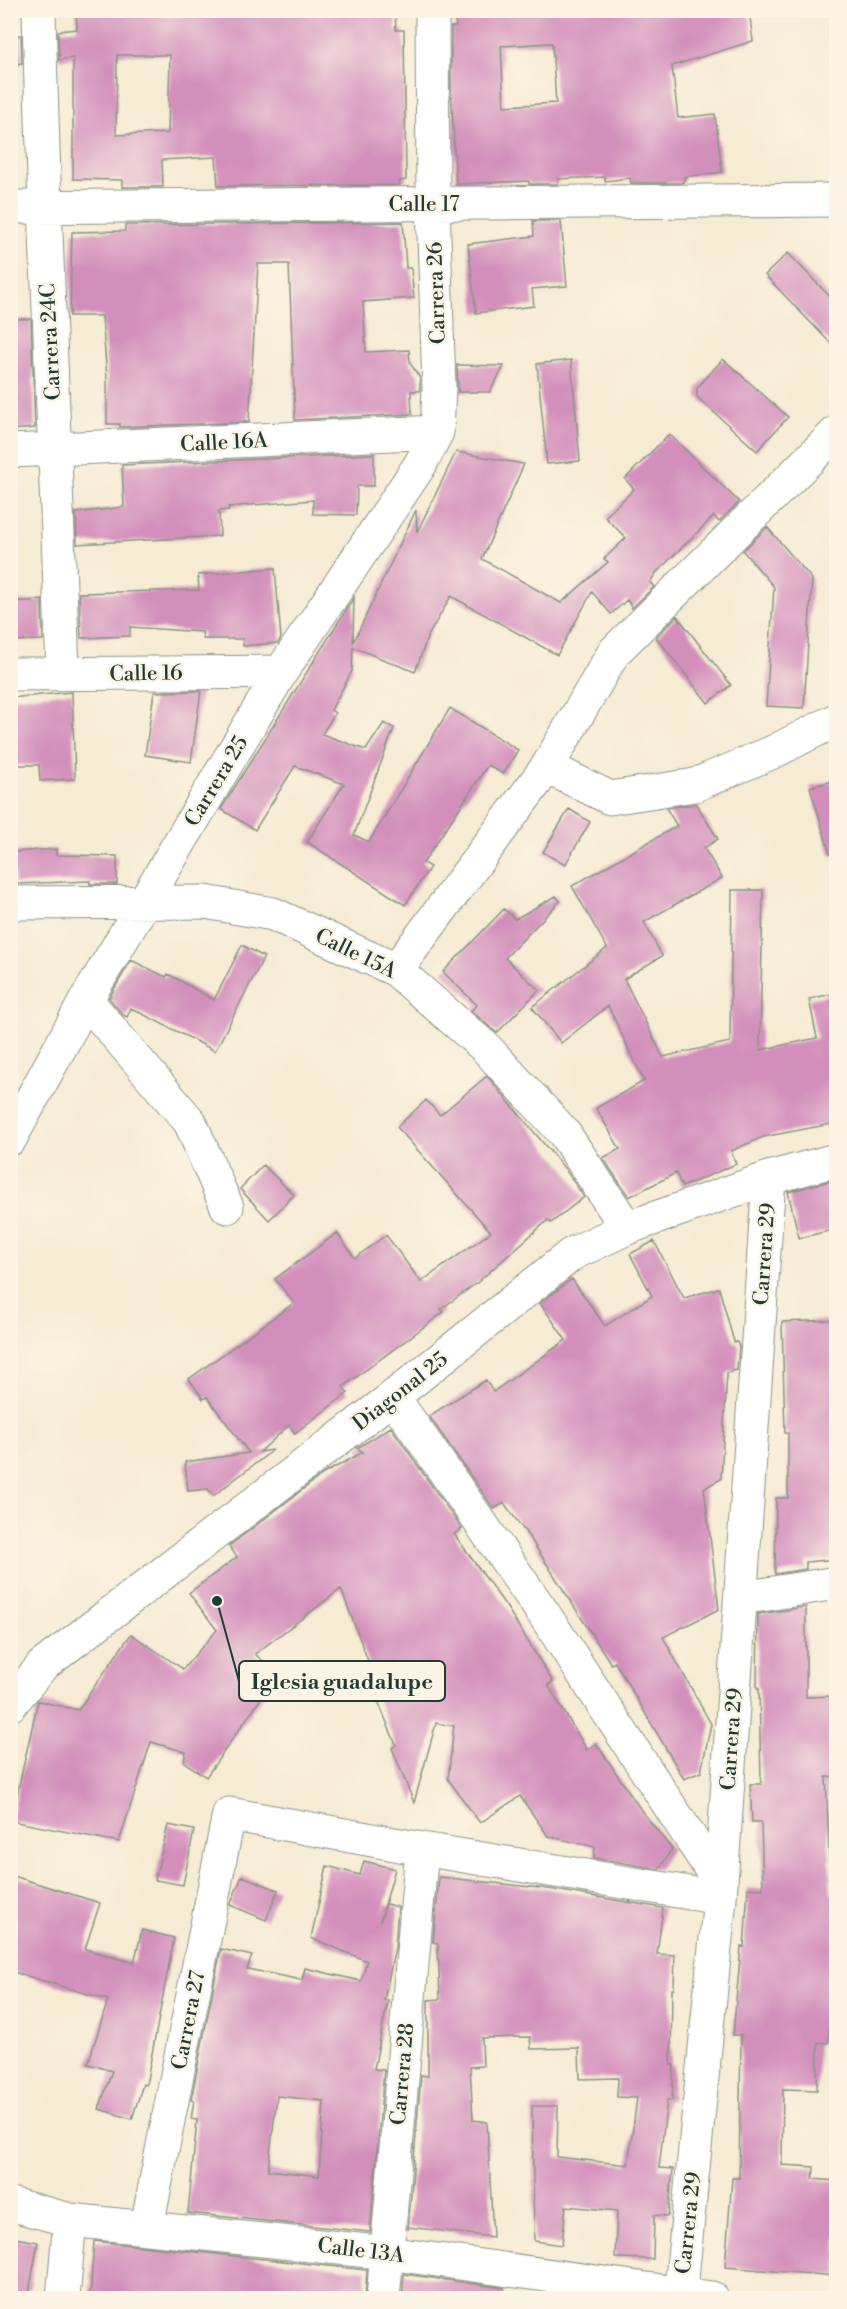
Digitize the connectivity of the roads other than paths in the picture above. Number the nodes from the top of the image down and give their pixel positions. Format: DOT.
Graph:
graph roads {
  1 [pos="39,10"];
  2 [pos="432,10"];
  3 [pos="837,200"];
  4 [pos="433,204"];
  5 [pos="10,207"];
  6 [pos="43,207"];
  7 [pos="437,432"];
  8 [pos="837,433"];
  9 [pos="10,451"];
  10 [pos="56,451"];
  11 [pos="280,672"];
  12 [pos="63,674"];
  13 [pos="10,675"];
  14 [pos="837,720"];
  15 [pos="547,767"];
  16 [pos="144,900"];
  17 [pos="10,903"];
  18 [pos="396,970"];
  19 [pos="86,1000"];
  20 [pos="10,1139"];
  21 [pos="837,1160"];
  22 [pos="769,1178"];
  23 [pos="228,1207"];
  24 [pos="627,1228"];
  25 [pos="393,1397"];
  26 [pos="837,1583"];
  27 [pos="742,1598"];
  28 [pos="10,1705"];
  29 [pos="422,1849"];
  30 [pos="720,1890"];
  31 [pos="10,2204"];
  32 [pos="70,2220"];
  33 [pos="147,2226"];
  34 [pos="387,2253"];
  35 [pos="680,2296"];
  36 [pos="63,2298"];
  37 [pos="383,2298"];
  38 [pos="712,2298"];
  1 -- 6 [label="street, Carrera 24C"];
  2 -- 4 [label="street, Carrera 26"];
  3 -- 4 [label="street, Calle 17"];
  4 -- 6 [label="street, Calle 17"];
  4 -- 7 [label="street, Carrera 26"];
  5 -- 6 [label="street, Calle 17"];
  6 -- 10 [label="street, Carrera 24C"];
  7 -- 10 [label="street, Calle 16A"];
  7 -- 11 [label="street, Carrera 25"];
  8 -- 15 [label="street"];
  9 -- 10 [label="street, Calle 16A"];
  10 -- 12 [label="street, Carrera 24C"];
  11 -- 12 [label="street, Calle 16"];
  11 -- 16 [label="street, Carrera 25"];
  12 -- 13 [label="street, Calle 16"];
  14 -- 15 [label="street"];
  15 -- 18 [label="street"];
  16 -- 17 [label="street, Calle 15A"];
  16 -- 18 [label="street, Calle 15A"];
  16 -- 19 [label="street, Carrera 25"];
  18 -- 24 [label="street, Calle 15A"];
  19 -- 20 [label="street, Carrera 25"];
  19 -- 23 [label="street"];
  21 -- 22 [label="street, Diagonal 25"];
  22 -- 24 [label="street, Diagonal 25"];
  22 -- 27 [label="street, Carrera 29"];
  24 -- 25 [label="street, Diagonal 25"];
  25 -- 28 [label="street, Diagonal 25"];
  25 -- 30 [label="street"];
  26 -- 27 [label="street"];
  27 -- 30 [label="street, Carrera 29"];
  29 -- 30 [label="street"];
  29 -- 33 [label="street, Carrera 27"];
  29 -- 34 [label="street, Carrera 28"];
  30 -- 35 [label="street, Carrera 29"];
  31 -- 32 [label="street, Calle 13A"];
  32 -- 33 [label="street, Calle 13A"];
  32 -- 36 [label="street"];
  33 -- 34 [label="street, Calle 13A"];
  34 -- 35 [label="street, Calle 13A"];
  34 -- 37 [label="street, Carrera 28"];
  35 -- 38 [label="street, Calle 13A"];
}
